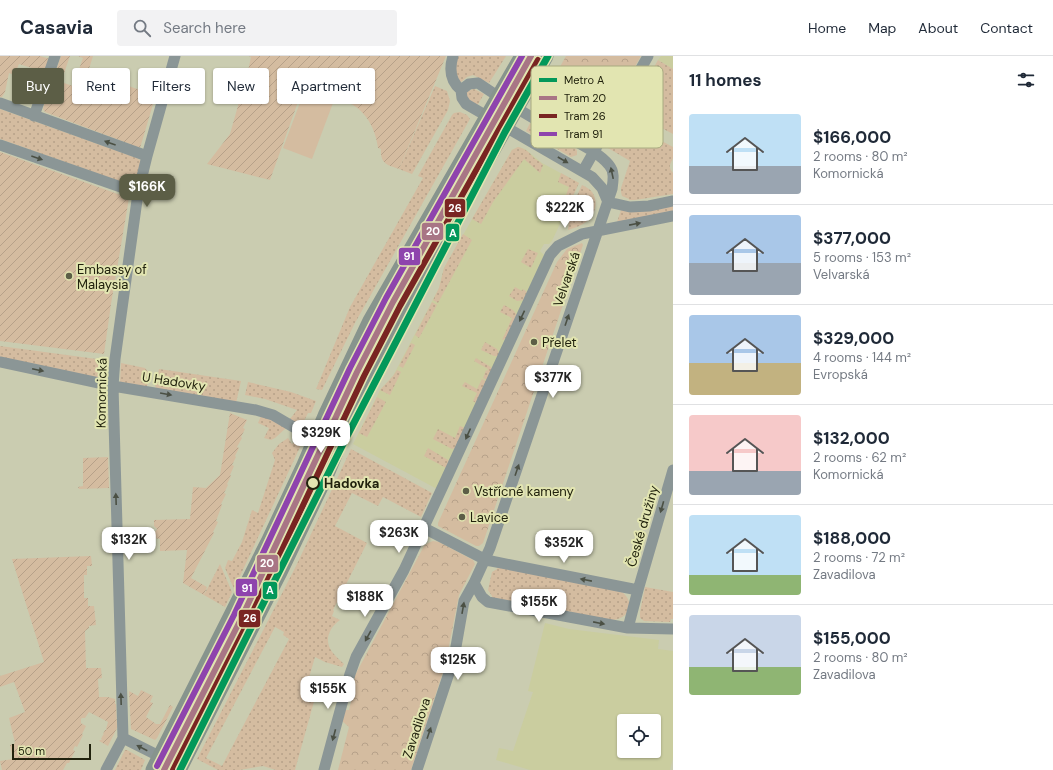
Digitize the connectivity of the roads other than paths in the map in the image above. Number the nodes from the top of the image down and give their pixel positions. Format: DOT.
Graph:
graph roads {
  1 [pos="55,56"];
  2 [pos="175,56"];
  3 [pos="453,56"];
  4 [pos="522,56"];
  5 [pos="545,56"];
  6 [pos="648,56"];
  7 [pos="539,66"];
  8 [pos="642,66"];
  9 [pos="531,81"];
  10 [pos="461,90"];
  11 [pos="499,97"];
  12 [pos="0,103"];
  13 [pos="516,107"];
  14 [pos="34,116"];
  15 [pos="531,116"];
  16 [pos="488,117"];
  17 [pos="505,127"];
  18 [pos="531,142"];
  19 [pos="0,145"];
  20 [pos="542,148"];
  21 [pos="587,148"];
  22 [pos="596,148"];
  23 [pos="594,152"];
  24 [pos="147,156"];
  25 [pos="583,171"];
  26 [pos="138,193"];
  27 [pos="673,201"];
  28 [pos="608,202"];
  29 [pos="673,216"];
  30 [pos="598,230"];
  31 [pos="0,362"];
  32 [pos="113,386"];
  33 [pos="316,438"];
  34 [pos="336,449"];
  35 [pos="673,470"];
  36 [pos="424,528"];
  37 [pos="486,560"];
  38 [pos="474,583"];
  39 [pos="638,590"];
  40 [pos="628,628"];
  41 [pos="673,629"];
  42 [pos="123,738"];
  43 [pos="158,763"];
  44 [pos="106,770"];
  45 [pos="178,770"];
  46 [pos="324,770"];
  47 [pos="416,770"];
  1 -- 14 [label="street"];
  2 -- 24 [label="street, Komornická"];
  3 -- 10 [label="street"];
  4 -- 11 [label="main road"];
  5 -- 7 [label="main road"];
  6 -- 8 [label="street"];
  9 -- 13 [label="main road"];
  10 -- 11 [label="street"];
  10 -- 16 [label="street"];
  11 -- 13 [label="street"];
  11 -- 16 [label="main road"];
  12 -- 14 [label="street"];
  13 -- 15 [label="street"];
  13 -- 17 [label="main road"];
  24 -- 14 [label="street, one-way"];
  16 -- 17 [label="street"];
  16 -- 33 [label="main road"];
  17 -- 18 [label="street, one-way"];
  17 -- 34 [label="main road"];
  19 -- 26 [label="street, one-way"];
  20 -- 25 [label="street, one-way"];
  21 -- 23 [label="street"];
  22 -- 23 [label="street"];
  23 -- 25 [label="street"];
  28 -- 23 [label="street, one-way"];
  24 -- 26 [label="street, Komornická"];
  25 -- 28 [label="street"];
  26 -- 32 [label="street, Komornická"];
  27 -- 28 [label="street"];
  28 -- 30 [label="street"];
  30 -- 29 [label="street, one-way"];
  30 -- 36 [label="street, Velvarská, one-way"];
  37 -- 30 [label="street, Velvarská, one-way"];
  31 -- 32 [label="street, U Hadovky, one-way"];
  32 -- 33 [label="street, U Hadovky, one-way"];
  42 -- 32 [label="street, Komornická, one-way"];
  33 -- 34 [label="street, U Hadovky"];
  33 -- 43 [label="main road"];
  34 -- 45 [label="main road"];
  35 -- 39 [label="street, České družiny, one-way"];
  36 -- 37 [label="street"];
  36 -- 46 [label="street, one-way"];
  37 -- 38 [label="street, Zavadilova"];
  39 -- 37 [label="street, one-way"];
  38 -- 40 [label="street, one-way"];
  47 -- 38 [label="street, Zavadilova, one-way"];
  39 -- 40 [label="street, České družiny"];
  40 -- 41 [label="street"];
  43 -- 42 [label="street, one-way"];
  42 -- 44 [label="street"];
}
